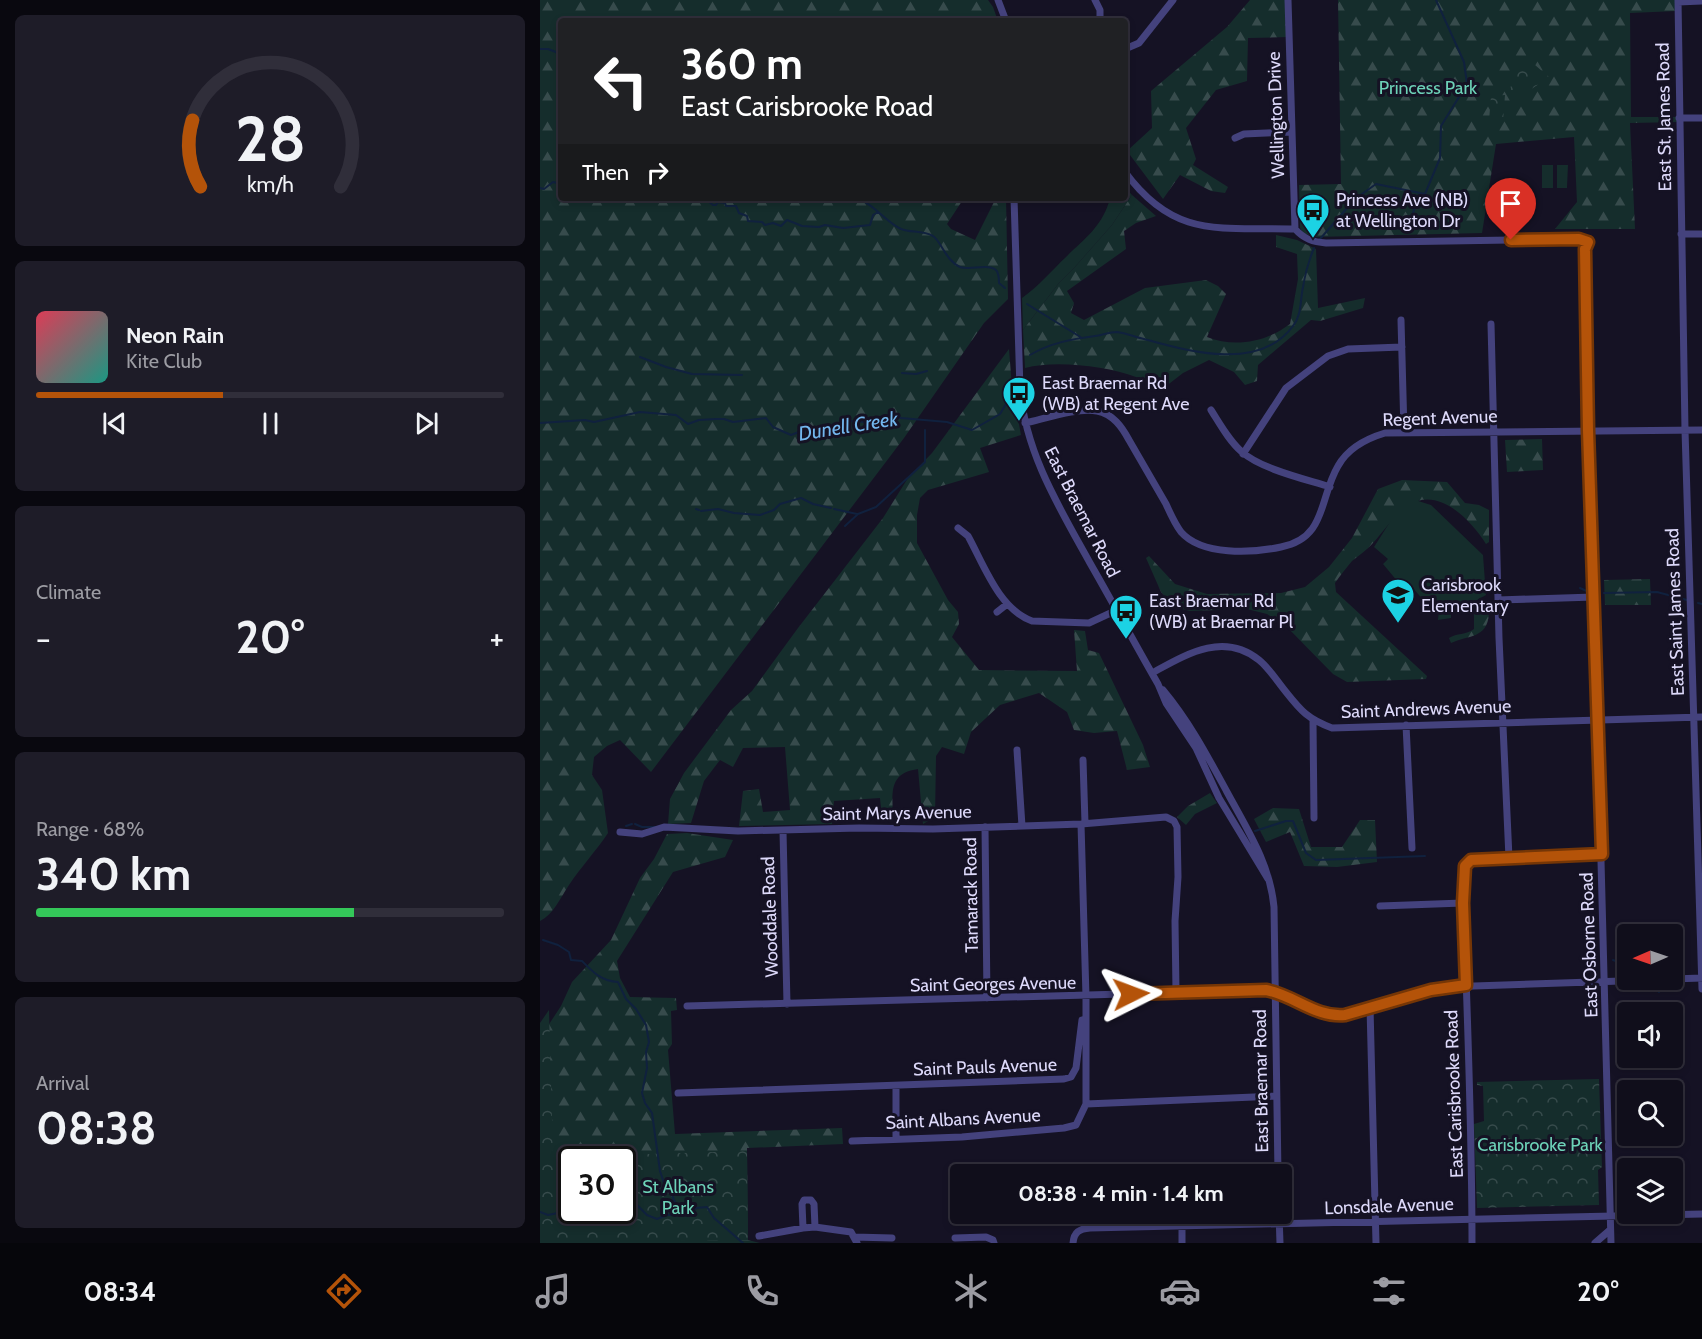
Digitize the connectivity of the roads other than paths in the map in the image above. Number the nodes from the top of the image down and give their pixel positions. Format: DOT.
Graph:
graph roads {
  1 [pos="998,0"];
  2 [pos="1095,0"];
  3 [pos="1173,0"];
  4 [pos="1288,0"];
  5 [pos="1678,1"];
  6 [pos="1702,2"];
  7 [pos="1005,18"];
  8 [pos="1100,18"];
  9 [pos="1128,48"];
  10 [pos="1679,118"];
  11 [pos="1702,118"];
  12 [pos="1292,132"];
  13 [pos="1235,138"];
  14 [pos="1128,176"];
  15 [pos="1014,201"];
  16 [pos="1295,229"];
  17 [pos="1681,234"];
  18 [pos="1702,234"];
  19 [pos="1401,320"];
  20 [pos="1491,324"];
  21 [pos="1402,347"];
  22 [pos="1211,410"];
  23 [pos="1025,423"];
  24 [pos="1588,430"];
  25 [pos="1685,430"];
  26 [pos="1702,430"];
  27 [pos="1494,431"];
  28 [pos="1404,432"];
  29 [pos="1244,454"];
  30 [pos="1330,487"];
  31 [pos="958,528"];
  32 [pos="1594,597"];
  33 [pos="1498,600"];
  34 [pos="1006,605"];
  35 [pos="1117,610"];
  36 [pos="998,612"];
  37 [pos="1152,673"];
  38 [pos="1693,717"];
  39 [pos="1702,717"];
  40 [pos="1597,720"];
  41 [pos="1313,721"];
  42 [pos="1502,722"];
  43 [pos="1406,725"];
  44 [pos="1017,750"];
  45 [pos="1083,760"];
  46 [pos="1314,818"];
  47 [pos="1083,824"];
  48 [pos="1022,826"];
  49 [pos="985,827"];
  50 [pos="783,831"];
  51 [pos="620,832"];
  52 [pos="1412,848"];
  53 [pos="1602,854"];
  54 [pos="1509,858"];
  55 [pos="1463,903"];
  56 [pos="1380,906"];
  57 [pos="1702,978"];
  58 [pos="1683,979"];
  59 [pos="1605,981"];
  60 [pos="1617,981"];
  61 [pos="1466,985"];
  62 [pos="1702,989"];
  63 [pos="1176,992"];
  64 [pos="1274,992"];
  65 [pos="987,998"];
  66 [pos="1085,1000"];
  67 [pos="787,1004"];
  68 [pos="687,1006"];
  69 [pos="1370,1007"];
  70 [pos="896,1086"];
  71 [pos="678,1093"];
  72 [pos="1276,1096"];
  73 [pos="1086,1104"];
  74 [pos="896,1139"];
  75 [pos="852,1140"];
  76 [pos="1278,1164"];
  77 [pos="1702,1214"];
  78 [pos="1611,1216"];
  79 [pos="1472,1218"];
  80 [pos="1376,1221"];
  81 [pos="1280,1224"];
  82 [pos="1292,1224"];
  83 [pos="1182,1226"];
  84 [pos="815,1227"];
  85 [pos="803,1228"];
  86 [pos="1610,1230"];
  87 [pos="759,1236"];
  88 [pos="892,1238"];
  89 [pos="955,1238"];
  90 [pos="855,1240"];
  91 [pos="994,1243"];
  92 [pos="1073,1243"];
  93 [pos="1182,1243"];
  94 [pos="1280,1243"];
  95 [pos="1376,1243"];
  96 [pos="1472,1243"];
  97 [pos="1595,1243"];
  98 [pos="1611,1243"];
  1 -- 7 [label="street"];
  2 -- 8 [label="street"];
  3 -- 9 [label="street"];
  4 -- 12 [label="street, Wellington Drive"];
  5 -- 6 [label="street"];
  5 -- 10 [label="street, East St. James Road"];
  10 -- 11 [label="street"];
  10 -- 17 [label="street, East St. James Road"];
  12 -- 13 [label="street"];
  12 -- 16 [label="street, Wellington Drive"];
  14 -- 16 [label="street"];
  15 -- 23 [label="street, East Braemar Road"];
  16 -- 24 [label="street, East Osborne Road"];
  17 -- 18 [label="street"];
  17 -- 25 [label="street, East Saint James Road"];
  19 -- 21 [label="street"];
  20 -- 27 [label="street"];
  21 -- 28 [label="street"];
  21 -- 29 [label="street"];
  22 -- 29 [label="street"];
  23 -- 30 [label="street, Regent Avenue"];
  23 -- 35 [label="street, East Braemar Road"];
  24 -- 25 [label="street, Regent Avenue"];
  24 -- 27 [label="street, Regent Avenue"];
  24 -- 32 [label="street, East Osborne Road"];
  25 -- 26 [label="street, Regent Avenue"];
  25 -- 38 [label="street, East Saint James Road"];
  27 -- 28 [label="street, Regent Avenue"];
  27 -- 33 [label="street"];
  28 -- 30 [label="street, Regent Avenue"];
  29 -- 30 [label="street"];
  31 -- 34 [label="street"];
  32 -- 33 [label="street"];
  32 -- 40 [label="street, East Osborne Road"];
  33 -- 42 [label="street"];
  34 -- 35 [label="street"];
  34 -- 36 [label="street"];
  35 -- 37 [label="street, East Braemar Road"];
  37 -- 41 [label="street"];
  37 -- 64 [label="street, East Braemar Road"];
  38 -- 39 [label="street, Saint Andrews Avenue"];
  38 -- 40 [label="street, Saint Andrews Avenue"];
  38 -- 57 [label="street, East Saint James Road"];
  40 -- 42 [label="street, Saint Andrews Avenue"];
  40 -- 53 [label="street, East Osborne Road"];
  41 -- 43 [label="street, Saint Andrews Avenue"];
  41 -- 46 [label="street"];
  42 -- 43 [label="street, Saint Andrews Avenue"];
  42 -- 54 [label="street"];
  43 -- 52 [label="street"];
  44 -- 48 [label="street"];
  45 -- 47 [label="street"];
  47 -- 48 [label="street, Saint Marys Avenue"];
  47 -- 63 [label="street, Saint Marys Avenue"];
  47 -- 66 [label="street"];
  48 -- 49 [label="street, Saint Marys Avenue"];
  49 -- 50 [label="street, Saint Marys Avenue"];
  49 -- 65 [label="street, Tamarack Road"];
  50 -- 51 [label="street, Saint Marys Avenue"];
  50 -- 67 [label="street, Wooddale Road"];
  53 -- 54 [label="street"];
  53 -- 59 [label="street, East Osborne Road"];
  54 -- 55 [label="street, East Carisbrooke Road"];
  55 -- 56 [label="street"];
  55 -- 61 [label="street, East Carisbrooke Road"];
  57 -- 58 [label="street"];
  57 -- 62 [label="street, East Saint James Road"];
  59 -- 60 [label="street, Saint Georges Avenue"];
  59 -- 61 [label="street, Saint Georges Avenue"];
  59 -- 78 [label="street, East Osborne Road"];
  61 -- 69 [label="street, Saint Georges Avenue"];
  61 -- 79 [label="street, East Carisbrooke Road"];
  63 -- 64 [label="street, Saint Georges Avenue"];
  63 -- 66 [label="street, Saint Georges Avenue"];
  64 -- 69 [label="street, Saint Georges Avenue"];
  64 -- 72 [label="street, East Braemar Road"];
  65 -- 66 [label="street, Saint Georges Avenue"];
  65 -- 67 [label="street, Saint Georges Avenue"];
  66 -- 70 [label="street, Saint Pauls Avenue"];
  66 -- 73 [label="street"];
  67 -- 68 [label="street, Saint Georges Avenue"];
  69 -- 80 [label="street"];
  70 -- 71 [label="street, Saint Pauls Avenue"];
  70 -- 74 [label="street, Saint Pauls Avenue"];
  72 -- 73 [label="street"];
  72 -- 76 [label="street, East Braemar Road"];
  73 -- 74 [label="street, Saint Albans Avenue"];
  74 -- 75 [label="street, Saint Albans Avenue"];
  77 -- 78 [label="street, Lonsdale Avenue"];
  78 -- 79 [label="street, Lonsdale Avenue"];
  78 -- 86 [label="street, East Osborne Road"];
  79 -- 80 [label="street, Lonsdale Avenue"];
  79 -- 96 [label="street, East Carisbrooke Road"];
  80 -- 82 [label="street, Lonsdale Avenue"];
  80 -- 95 [label="street"];
  81 -- 83 [label="street, Lonsdale Avenue"];
  81 -- 94 [label="street"];
  83 -- 92 [label="street, Lonsdale Avenue"];
  83 -- 93 [label="street"];
  84 -- 85 [label="street"];
  84 -- 85 [label="street"];
  84 -- 90 [label="street"];
  85 -- 87 [label="street"];
  86 -- 97 [label="street"];
  86 -- 98 [label="street, East Osborne Road"];
  88 -- 90 [label="street"];
  89 -- 91 [label="street"];
}
